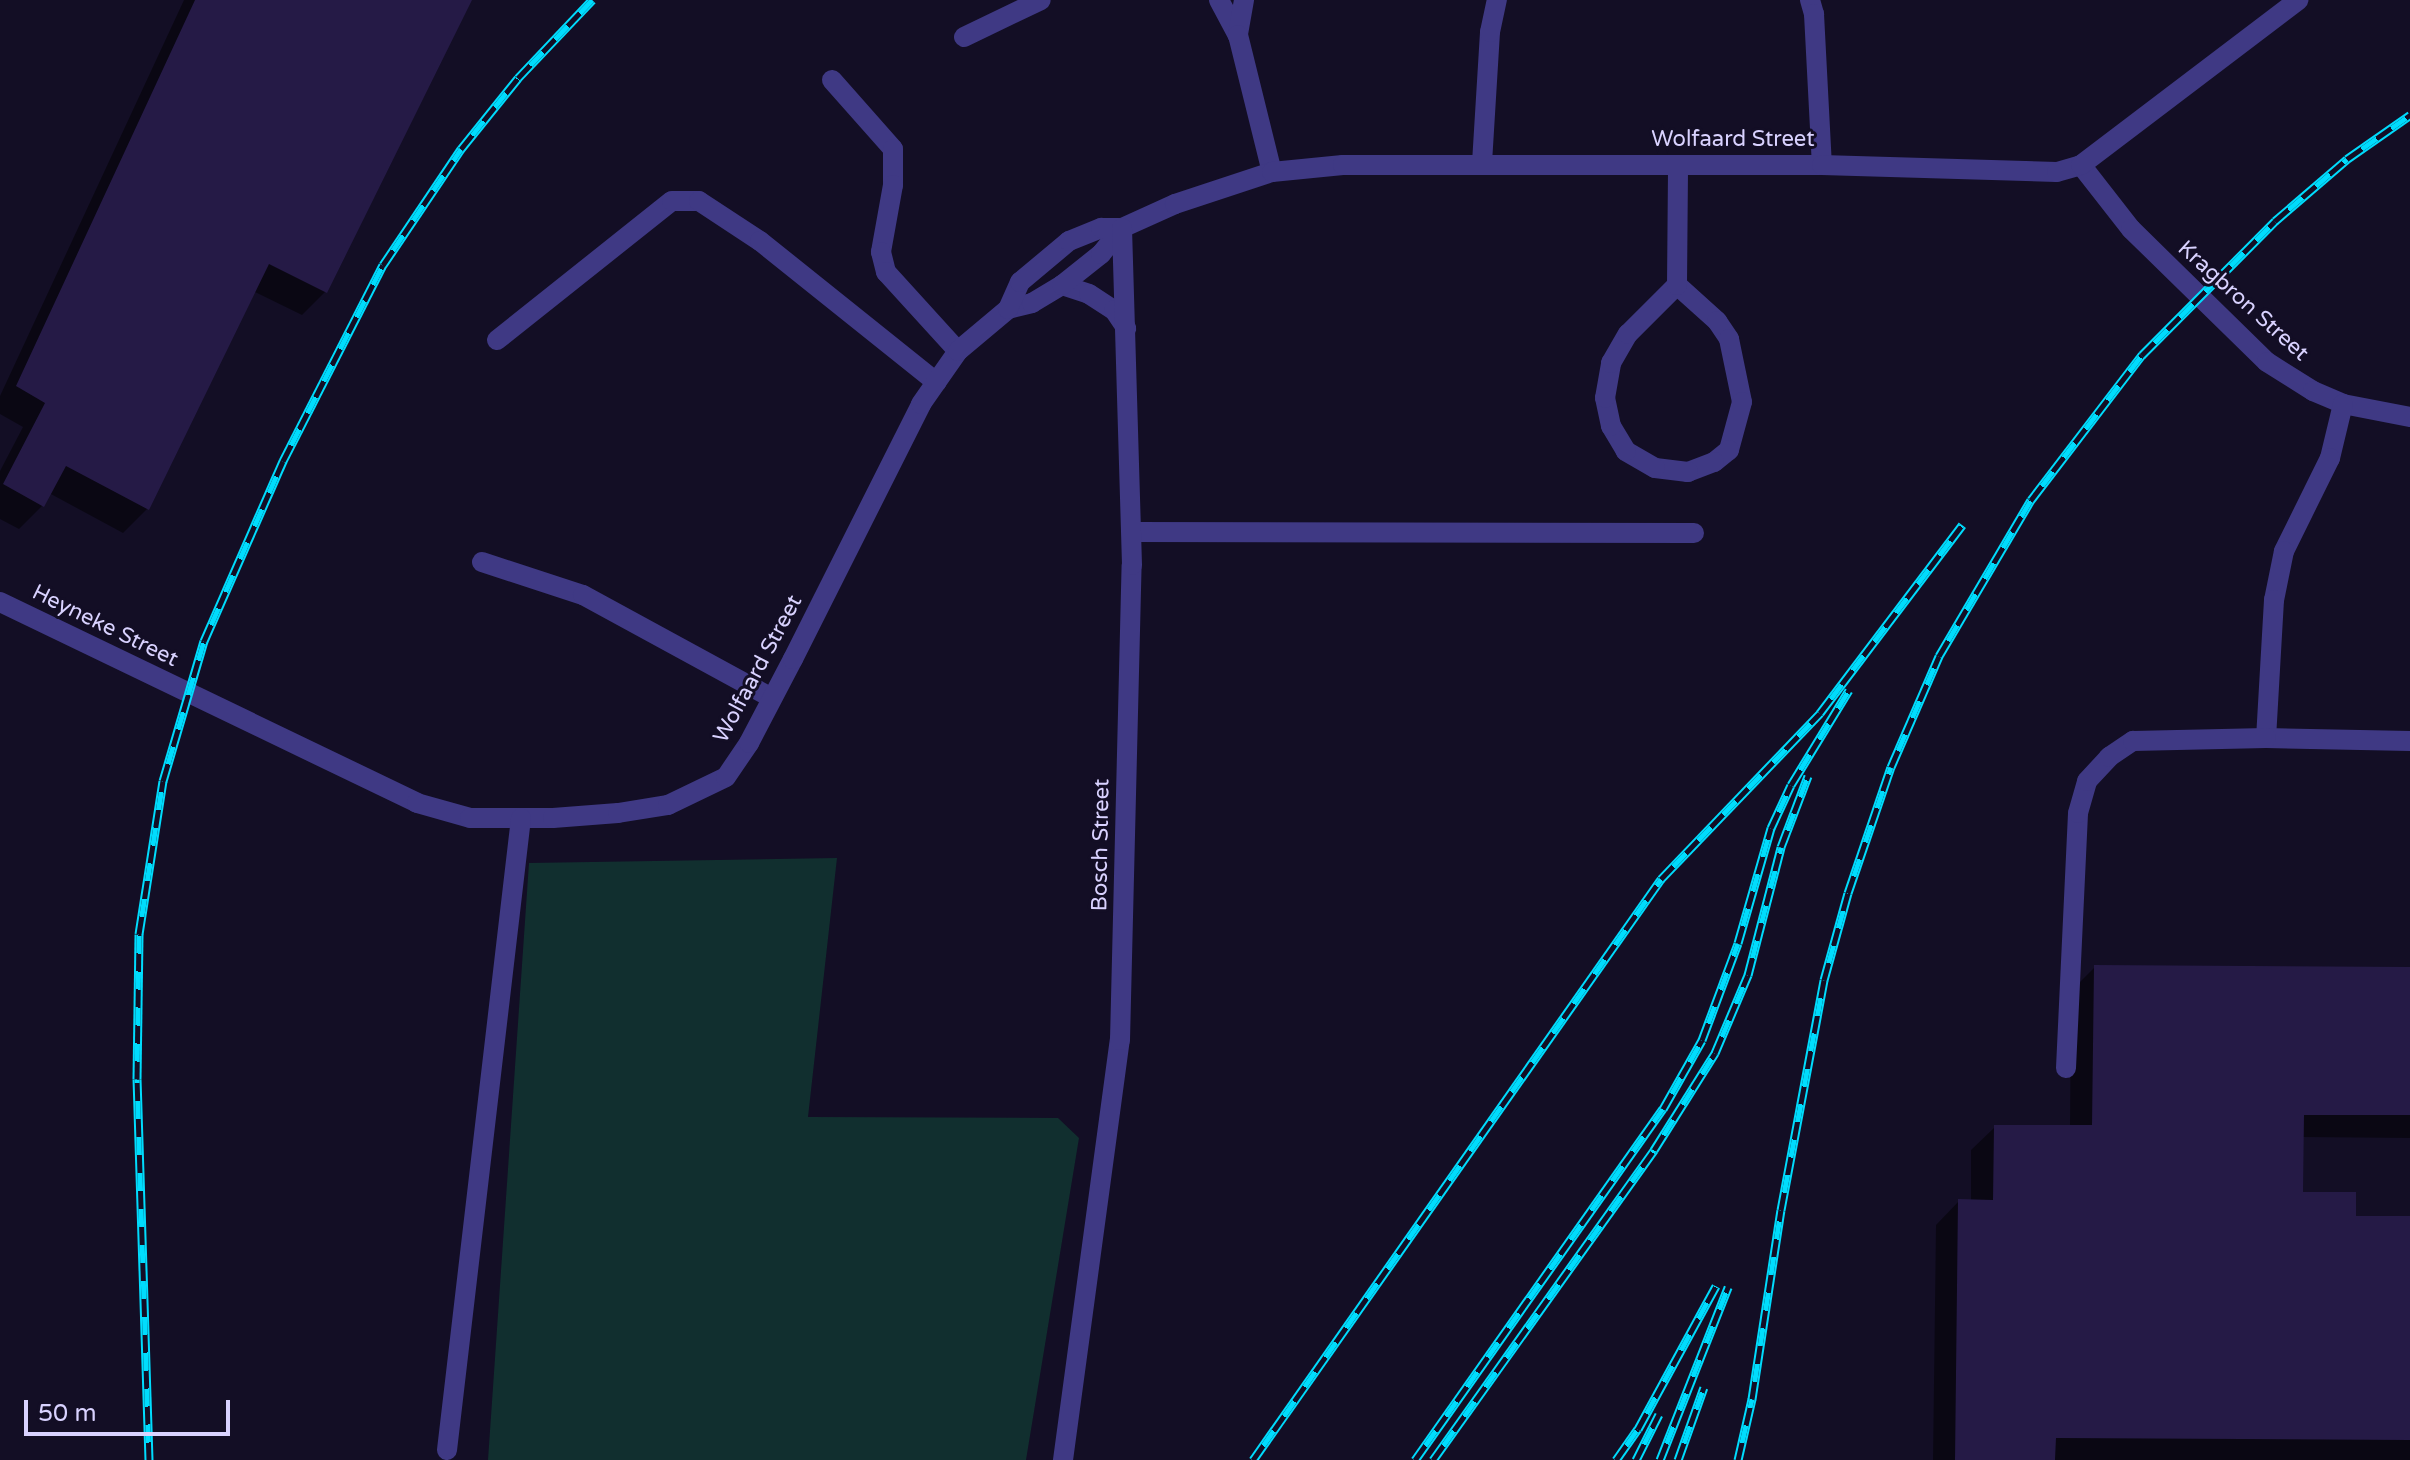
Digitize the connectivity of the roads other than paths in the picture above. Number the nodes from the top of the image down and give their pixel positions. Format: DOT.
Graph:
graph roads {
  1 [pos="1041,0"];
  2 [pos="1219,0"];
  3 [pos="1244,0"];
  4 [pos="1497,0"];
  5 [pos="1810,0"];
  6 [pos="2298,0"];
  7 [pos="1238,35"];
  8 [pos="964,37"];
  9 [pos="832,80"];
  10 [pos="1482,163"];
  11 [pos="1678,165"];
  12 [pos="1822,165"];
  13 [pos="2081,165"];
  14 [pos="1272,172"];
  15 [pos="1122,228"];
  16 [pos="1062,285"];
  17 [pos="1677,285"];
  18 [pos="1008,309"];
  19 [pos="1126,328"];
  20 [pos="497,340"];
  21 [pos="958,351"];
  22 [pos="936,382"];
  23 [pos="2343,404"];
  24 [pos="2410,417"];
  25 [pos="1132,532"];
  26 [pos="1694,533"];
  27 [pos="482,562"];
  28 [pos="0,602"];
  29 [pos="190,693"];
  30 [pos="770,697"];
  31 [pos="2266,738"];
  32 [pos="2410,741"];
  33 [pos="521,818"];
  34 [pos="2066,1068"];
  35 [pos="447,1450"];
  36 [pos="1063,1460"];
  1 -- 8 [label="street"];
  2 -- 7 [label="street"];
  3 -- 7 [label="street"];
  4 -- 10 [label="street"];
  5 -- 12 [label="street"];
  6 -- 13 [label="street, Wolfaard Street"];
  7 -- 14 [label="street"];
  9 -- 21 [label="street"];
  10 -- 11 [label="street, Wolfaard Street"];
  10 -- 14 [label="street, Wolfaard Street"];
  11 -- 12 [label="street, Wolfaard Street"];
  11 -- 17 [label="street"];
  12 -- 13 [label="street, Wolfaard Street"];
  13 -- 23 [label="street, Kragbron Street"];
  14 -- 15 [label="street, Wolfaard Street"];
  15 -- 16 [label="street, Wolfaard Street"];
  15 -- 18 [label="street, Wolfaard Street"];
  15 -- 19 [label="street, Bosch Street"];
  16 -- 18 [label="street, Wolfaard Street"];
  16 -- 19 [label="street"];
  17 -- 17 [label="street"];
  18 -- 21 [label="street, Wolfaard Street"];
  19 -- 25 [label="street, Bosch Street"];
  20 -- 22 [label="street"];
  21 -- 22 [label="street, Wolfaard Street"];
  22 -- 30 [label="street, Wolfaard Street"];
  23 -- 24 [label="street, Kragbron Street"];
  23 -- 31 [label="street"];
  25 -- 26 [label="street"];
  25 -- 36 [label="street, Bosch Street"];
  27 -- 30 [label="street"];
  28 -- 29 [label="street, Heyneke Street"];
  29 -- 33 [label="street, Wolfaard Street"];
  30 -- 33 [label="street, Wolfaard Street"];
  31 -- 32 [label="street"];
  31 -- 34 [label="street"];
  33 -- 35 [label="street"];
}
